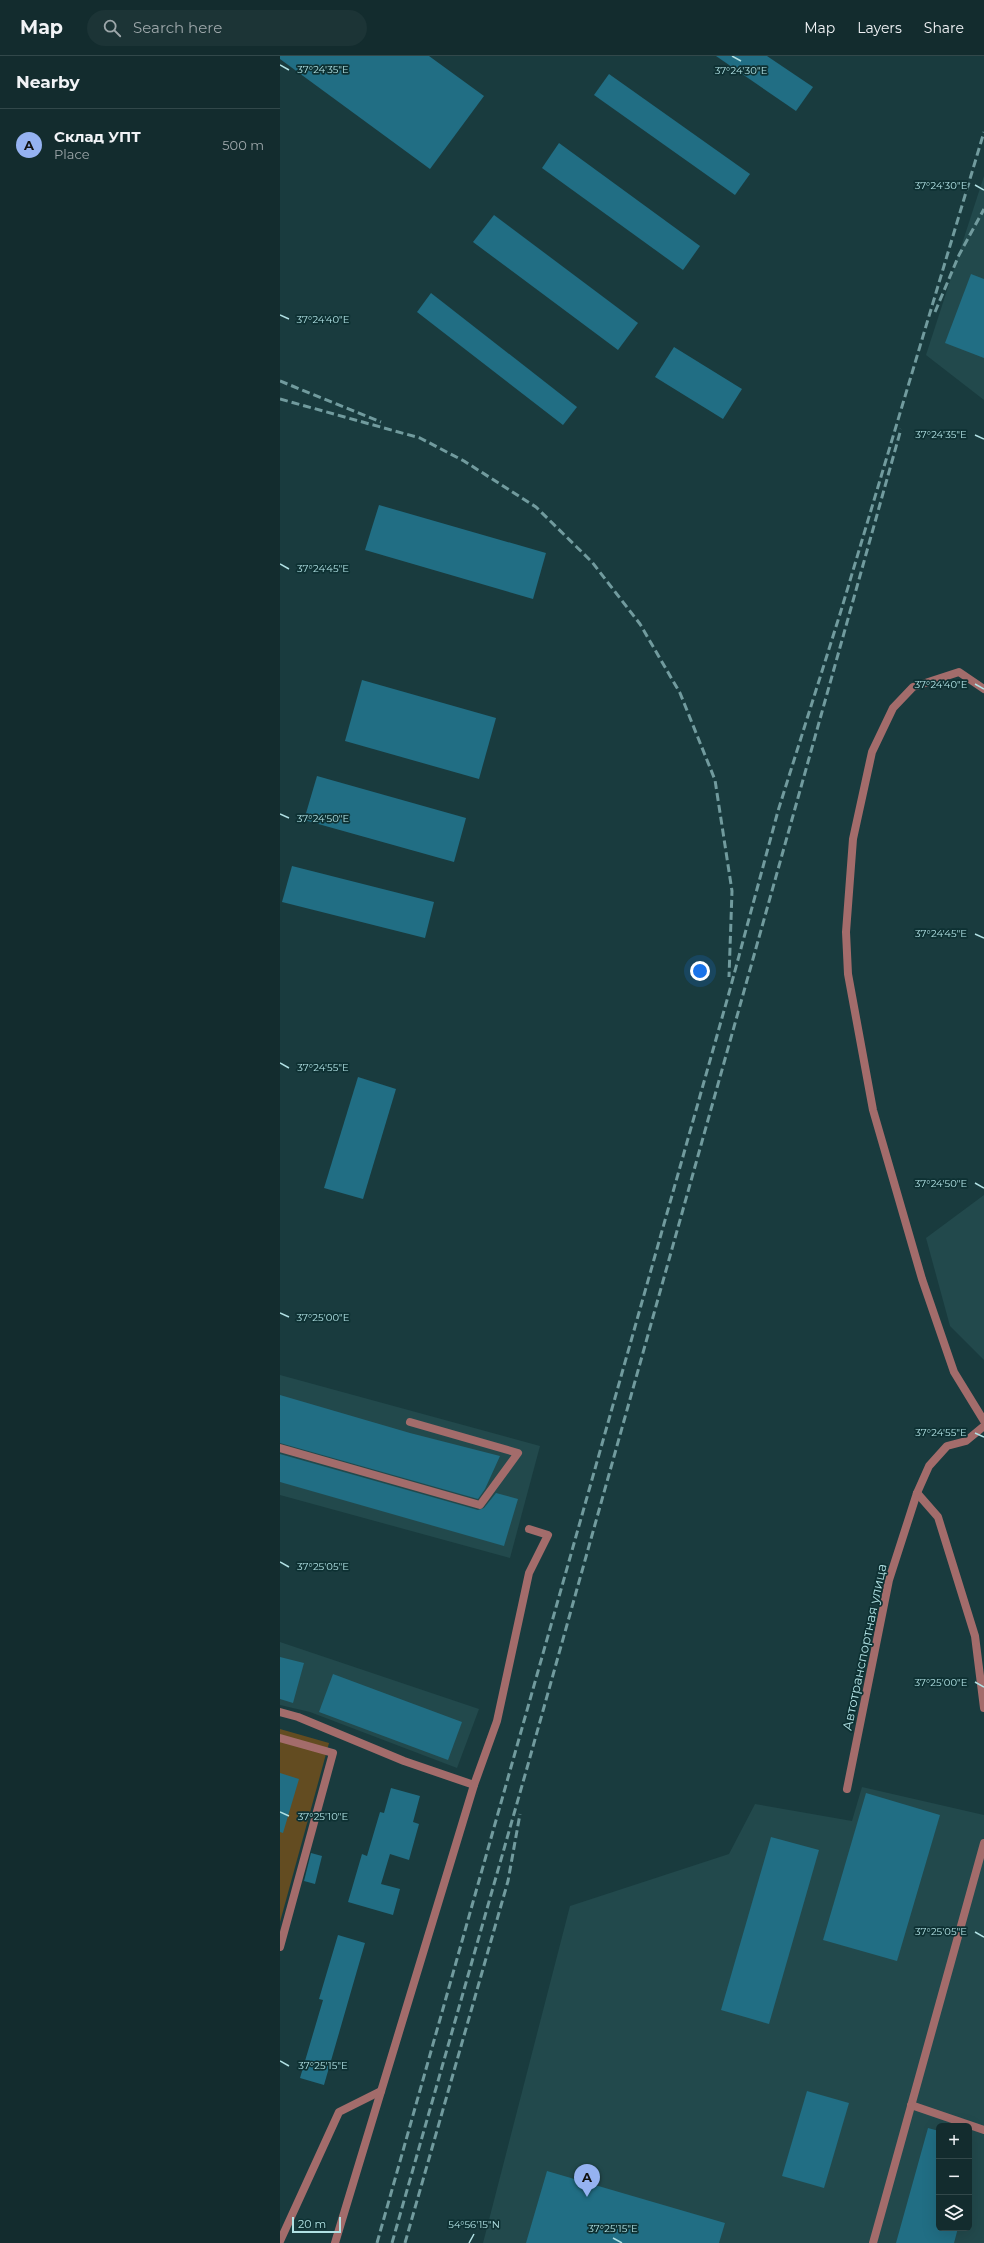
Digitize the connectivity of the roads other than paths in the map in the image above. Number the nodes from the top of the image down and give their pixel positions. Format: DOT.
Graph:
graph roads {
  1 [pos="984,690"];
  2 [pos="984,1421"];
  3 [pos="410,1422"];
  4 [pos="984,1426"];
  5 [pos="280,1448"];
  6 [pos="917,1493"];
  7 [pos="529,1529"];
  8 [pos="984,1708"];
  9 [pos="280,1712"];
  10 [pos="280,1738"];
  11 [pos="474,1784"];
  12 [pos="847,1789"];
  13 [pos="984,1842"];
  14 [pos="280,1947"];
  15 [pos="381,2090"];
  16 [pos="911,2105"];
  17 [pos="984,2130"];
  18 [pos="280,2241"];
  19 [pos="335,2243"];
  20 [pos="873,2243"];
  1 -- 2 [label="street"];
  3 -- 5 [label="street"];
  4 -- 6 [label="street, Автотранспортная улица"];
  6 -- 8 [label="street"];
  6 -- 12 [label="street, Автотранспортная улица"];
  7 -- 11 [label="street"];
  9 -- 11 [label="street"];
  10 -- 14 [label="street"];
  11 -- 15 [label="street"];
  13 -- 16 [label="street"];
  15 -- 18 [label="street"];
  15 -- 19 [label="street"];
  16 -- 17 [label="street"];
  16 -- 20 [label="street"];
}
